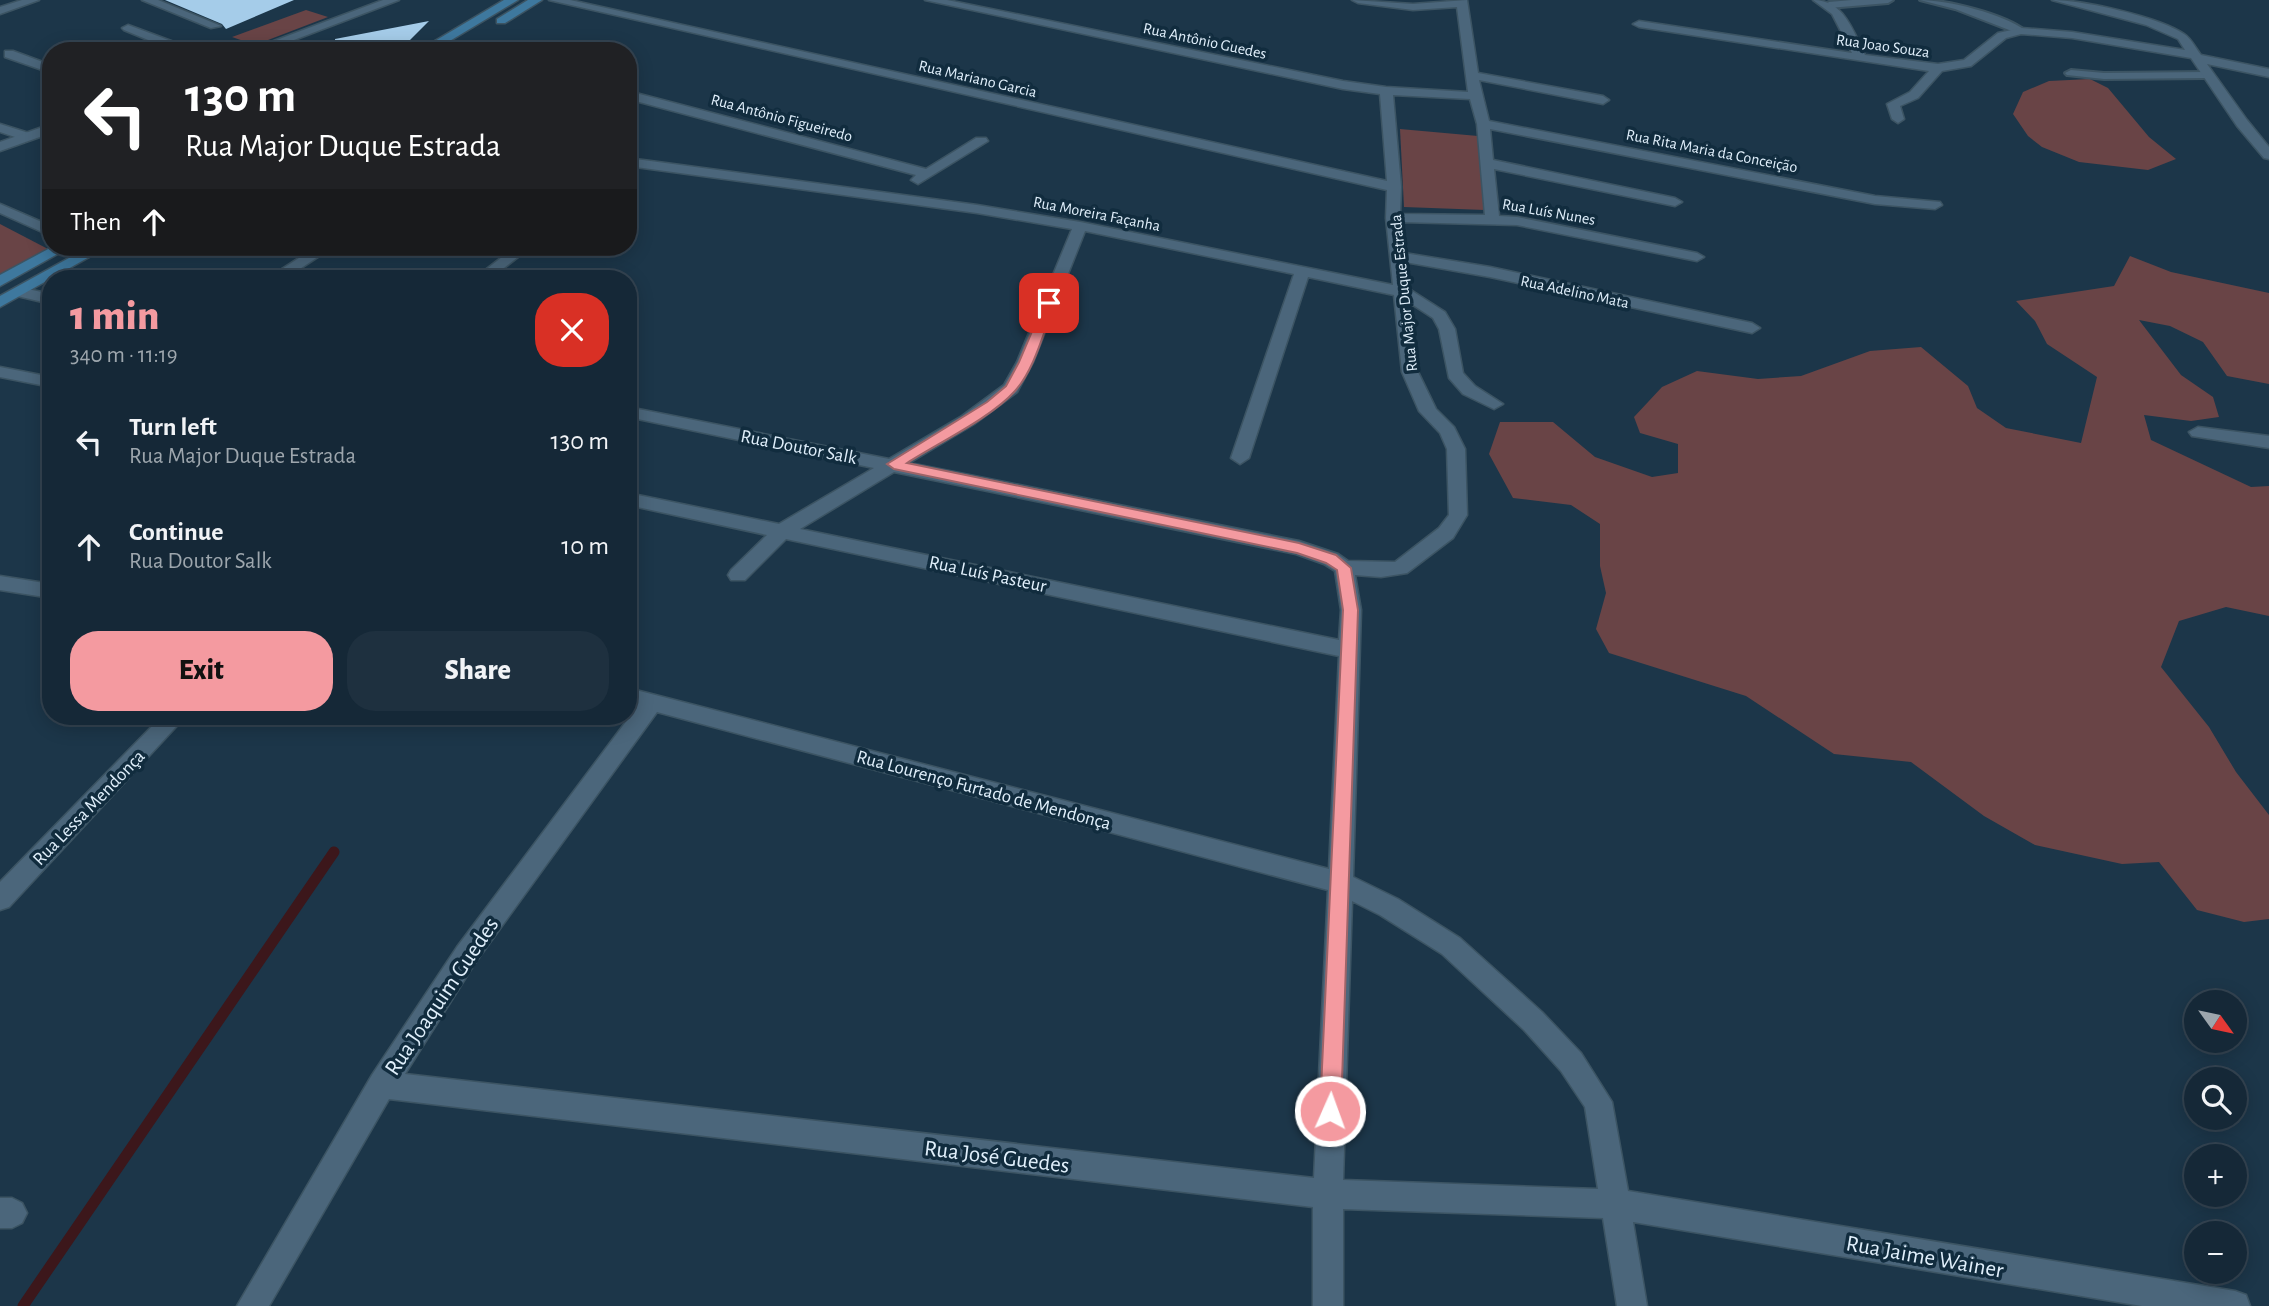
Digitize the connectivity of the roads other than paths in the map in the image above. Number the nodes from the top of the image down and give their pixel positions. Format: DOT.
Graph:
graph roads {
  1 [pos="0,0"];
  2 [pos="33,0"];
  3 [pos="148,0"];
  4 [pos="393,0"];
  5 [pos="512,0"];
  6 [pos="536,0"];
  7 [pos="555,0"];
  8 [pos="930,0"];
  9 [pos="1358,0"];
  10 [pos="1888,0"];
  11 [pos="1925,0"];
  12 [pos="2058,0"];
  13 [pos="1461,1"];
  14 [pos="1824,3"];
  15 [pos="17,5"];
  16 [pos="0,11"];
  17 [pos="1639,24"];
  18 [pos="215,26"];
  19 [pos="128,28"];
  20 [pos="2021,30"];
  21 [pos="163,42"];
  22 [pos="278,42"];
  23 [pos="440,42"];
  24 [pos="467,42"];
  25 [pos="9,54"];
  26 [pos="2196,57"];
  27 [pos="1861,59"];
  28 [pos="42,66"];
  29 [pos="1938,68"];
  30 [pos="2071,73"];
  31 [pos="2269,73"];
  32 [pos="1471,75"];
  33 [pos="2206,75"];
  34 [pos="1386,91"];
  35 [pos="1475,96"];
  36 [pos="637,97"];
  37 [pos="1603,100"];
  38 [pos="1898,119"];
  39 [pos="1483,124"];
  40 [pos="0,128"];
  41 [pos="42,131"];
  42 [pos="27,137"];
  43 [pos="981,141"];
  44 [pos="0,147"];
  45 [pos="2269,155"];
  46 [pos="1486,163"];
  47 [pos="637,165"];
  48 [pos="927,174"];
  49 [pos="1394,187"];
  50 [pos="891,197"];
  51 [pos="1675,202"];
  52 [pos="1935,205"];
  53 [pos="0,208"];
  54 [pos="1393,218"];
  55 [pos="1492,218"];
  56 [pos="1080,226"];
  57 [pos="42,228"];
  58 [pos="46,256"];
  59 [pos="84,256"];
  60 [pos="311,256"];
  61 [pos="512,256"];
  62 [pos="1398,256"];
  63 [pos="1697,257"];
  64 [pos="58,270"];
  65 [pos="289,270"];
  66 [pos="493,270"];
  67 [pos="1302,273"];
  68 [pos="42,279"];
  69 [pos="0,281"];
  70 [pos="18,292"];
  71 [pos="1403,292"];
  72 [pos="42,297"];
  73 [pos="0,302"];
  74 [pos="1752,328"];
  75 [pos="0,372"];
  76 [pos="42,380"];
  77 [pos="1494,404"];
  78 [pos="637,414"];
  79 [pos="2198,432"];
  80 [pos="2269,442"];
  81 [pos="1240,458"];
  82 [pos="894,464"];
  83 [pos="637,501"];
  84 [pos="783,530"];
  85 [pos="1299,548"];
  86 [pos="1344,568"];
  87 [pos="738,575"];
  88 [pos="0,583"];
  89 [pos="42,590"];
  90 [pos="1348,650"];
  91 [pos="640,698"];
  92 [pos="166,725"];
  93 [pos="622,725"];
  94 [pos="1340,883"];
  95 [pos="0,899"];
  96 [pos="382,1085"];
  97 [pos="1328,1194"];
  98 [pos="1615,1204"];
  99 [pos="252,1306"];
  100 [pos="1328,1306"];
  101 [pos="1632,1306"];
  102 [pos="2235,1306"];
  1 -- 15 [label="street"];
  2 -- 15 [label="street"];
  3 -- 18 [label="street"];
  4 -- 22 [label="street"];
  5 -- 23 [label="main road"];
  6 -- 24 [label="main road"];
  7 -- 49 [label="street, Rua Mariano Garcia"];
  8 -- 34 [label="street, Rua Antônio Guedes"];
  9 -- 13 [label="street"];
  10 -- 14 [label="street"];
  11 -- 20 [label="street"];
  12 -- 26 [label="street"];
  13 -- 32 [label="street"];
  14 -- 27 [label="street"];
  15 -- 16 [label="street"];
  17 -- 27 [label="street, Rua Joao Souza"];
  19 -- 21 [label="street"];
  20 -- 26 [label="street"];
  20 -- 29 [label="street, Rua Joao Souza"];
  25 -- 28 [label="street"];
  26 -- 31 [label="street"];
  26 -- 33 [label="street"];
  27 -- 29 [label="street, Rua Joao Souza"];
  29 -- 38 [label="street"];
  30 -- 33 [label="street"];
  32 -- 35 [label="street"];
  32 -- 37 [label="street"];
  33 -- 45 [label="street"];
  34 -- 35 [label="street, Rua Antônio Guedes"];
  34 -- 49 [label="street, Rua Major Duque Estrada"];
  35 -- 39 [label="street"];
  36 -- 48 [label="street, Rua Antônio Figueiredo"];
  39 -- 46 [label="street"];
  39 -- 52 [label="street, Rua Rita Maria da Conceição"];
  40 -- 42 [label="street"];
  41 -- 42 [label="street"];
  42 -- 44 [label="street"];
  43 -- 48 [label="street"];
  46 -- 51 [label="street"];
  46 -- 55 [label="street"];
  47 -- 50 [label="street, Rua Moreira Façanha"];
  48 -- 50 [label="street"];
  49 -- 54 [label="street, Rua Major Duque Estrada"];
  50 -- 56 [label="street, Rua Moreira Façanha"];
  53 -- 57 [label="street"];
  54 -- 55 [label="street, Rua Luís Nunes"];
  54 -- 62 [label="street, Rua Major Duque Estrada"];
  55 -- 63 [label="street, Rua Luís Nunes"];
  56 -- 67 [label="street, Rua Moreira Façanha"];
  56 -- 82 [label="street"];
  58 -- 69 [label="main road"];
  59 -- 64 [label="main road"];
  60 -- 65 [label="street"];
  61 -- 66 [label="street"];
  62 -- 71 [label="street, Rua Major Duque Estrada"];
  62 -- 74 [label="street, Rua Adelino Mata"];
  67 -- 71 [label="street, Rua Moreira Façanha"];
  67 -- 81 [label="street"];
  68 -- 70 [label="main road"];
  70 -- 72 [label="street"];
  70 -- 73 [label="main road"];
  71 -- 77 [label="street, Rua Moreira Façanha"];
  71 -- 86 [label="street, Rua Major Duque Estrada"];
  75 -- 76 [label="street"];
  78 -- 82 [label="street, Rua Doutor Salk"];
  79 -- 80 [label="street"];
  82 -- 84 [label="street"];
  82 -- 85 [label="street, Rua Doutor Salk"];
  83 -- 84 [label="street, Rua Luís Pasteur"];
  84 -- 87 [label="street"];
  84 -- 90 [label="street, Rua Luís Pasteur"];
  85 -- 86 [label="street, Rua Major Duque Estrada"];
  86 -- 90 [label="street"];
  88 -- 89 [label="street"];
  90 -- 94 [label="street"];
  91 -- 94 [label="street, Rua Lourenço Furtado de Mendonça"];
  92 -- 95 [label="street, Rua Lessa Mendonça"];
  93 -- 96 [label="street, Rua Joaquim Guedes"];
  94 -- 97 [label="street"];
  94 -- 98 [label="street"];
  96 -- 97 [label="street, Rua José Guedes"];
  96 -- 99 [label="street, Rua Joaquim Guedes"];
  97 -- 98 [label="street, Rua José Guedes"];
  97 -- 100 [label="street"];
  98 -- 101 [label="street"];
  98 -- 102 [label="street, Rua Jaime Wainer"];
}
